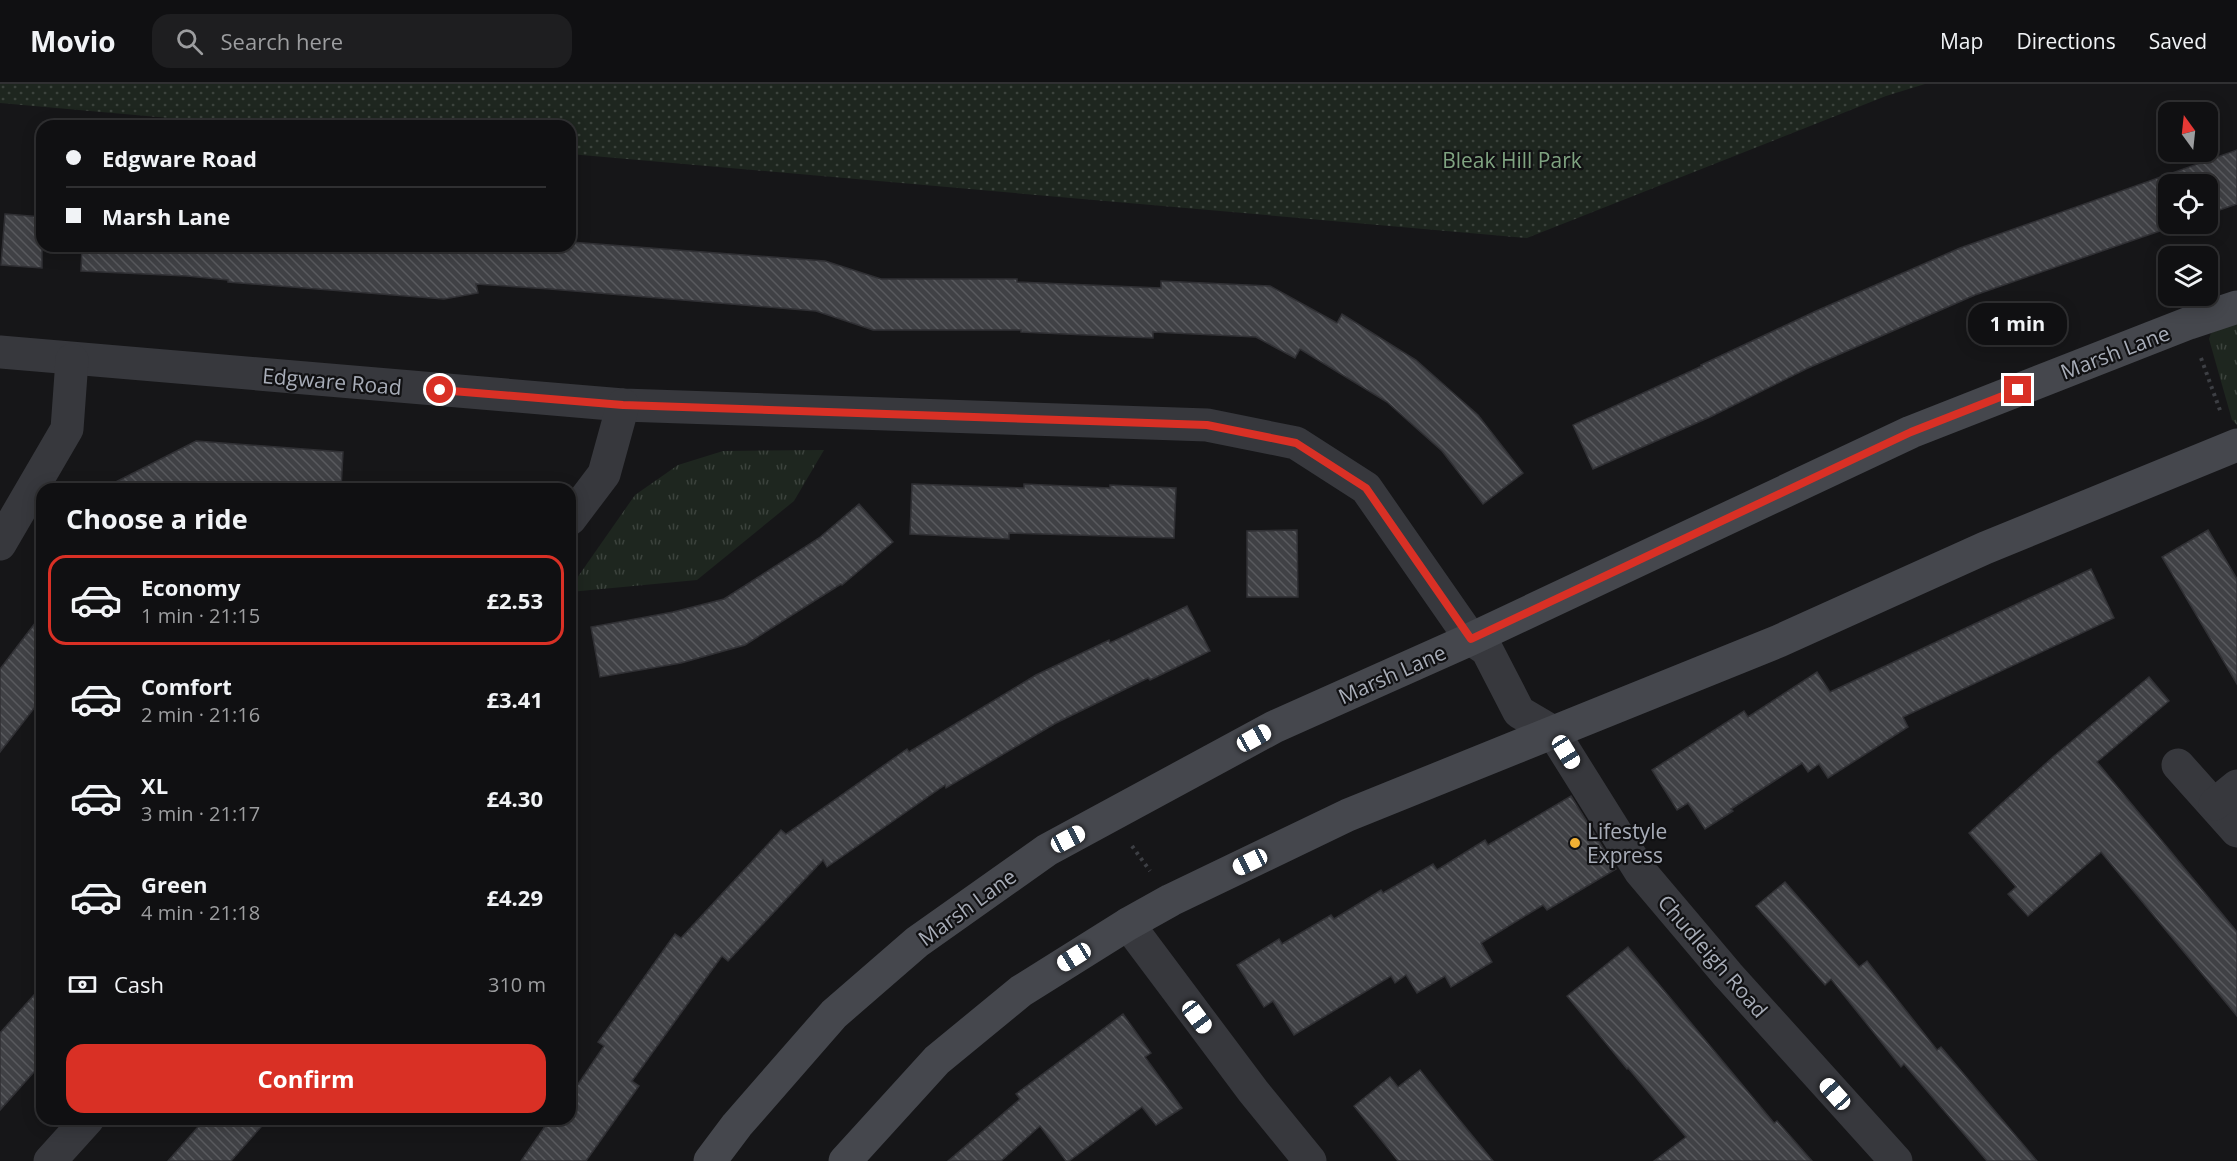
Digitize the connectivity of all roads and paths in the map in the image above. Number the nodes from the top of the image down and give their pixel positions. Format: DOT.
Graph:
graph roads {
  1 [pos="2237,307"];
  2 [pos="2188,323"];
  3 [pos="0,352"];
  4 [pos="72,360"];
  5 [pos="623,405"];
  6 [pos="2230,432"];
  7 [pos="576,511"];
  8 [pos="0,544"];
  9 [pos="1471,639"];
  10 [pos="1553,732"];
  11 [pos="2178,765"];
  12 [pos="2226,795"];
  13 [pos="1111,816"];
  14 [pos="2237,831"];
  15 [pos="1171,900"];
  16 [pos="1128,924"];
  17 [pos="83,1125"];
  18 [pos="50,1161"];
  19 [pos="710,1161"];
  20 [pos="845,1161"];
  21 [pos="1310,1161"];
  22 [pos="1896,1161"];
  1 -- 2 [label="main road, Marsh Lane"];
  2 -- 6 [label="path"];
  2 -- 9 [label="main road, Marsh Lane"];
  3 -- 4 [label="street, Edgware Road"];
  4 -- 5 [label="street, Edgware Road"];
  4 -- 8 [label="street"];
  5 -- 7 [label="street"];
  5 -- 9 [label="street, Edgware Road"];
  6 -- 10 [label="main road"];
  9 -- 10 [label="street, Edgware Road"];
  9 -- 13 [label="main road, Marsh Lane"];
  10 -- 15 [label="main road"];
  10 -- 22 [label="street, Chudleigh Road"];
  11 -- 12 [label="street"];
  12 -- 14 [label="street"];
  13 -- 15 [label="path"];
  13 -- 19 [label="main road, Marsh Lane"];
  15 -- 16 [label="main road"];
  16 -- 20 [label="main road"];
  16 -- 21 [label="street"];
  17 -- 18 [label="street"];
}
